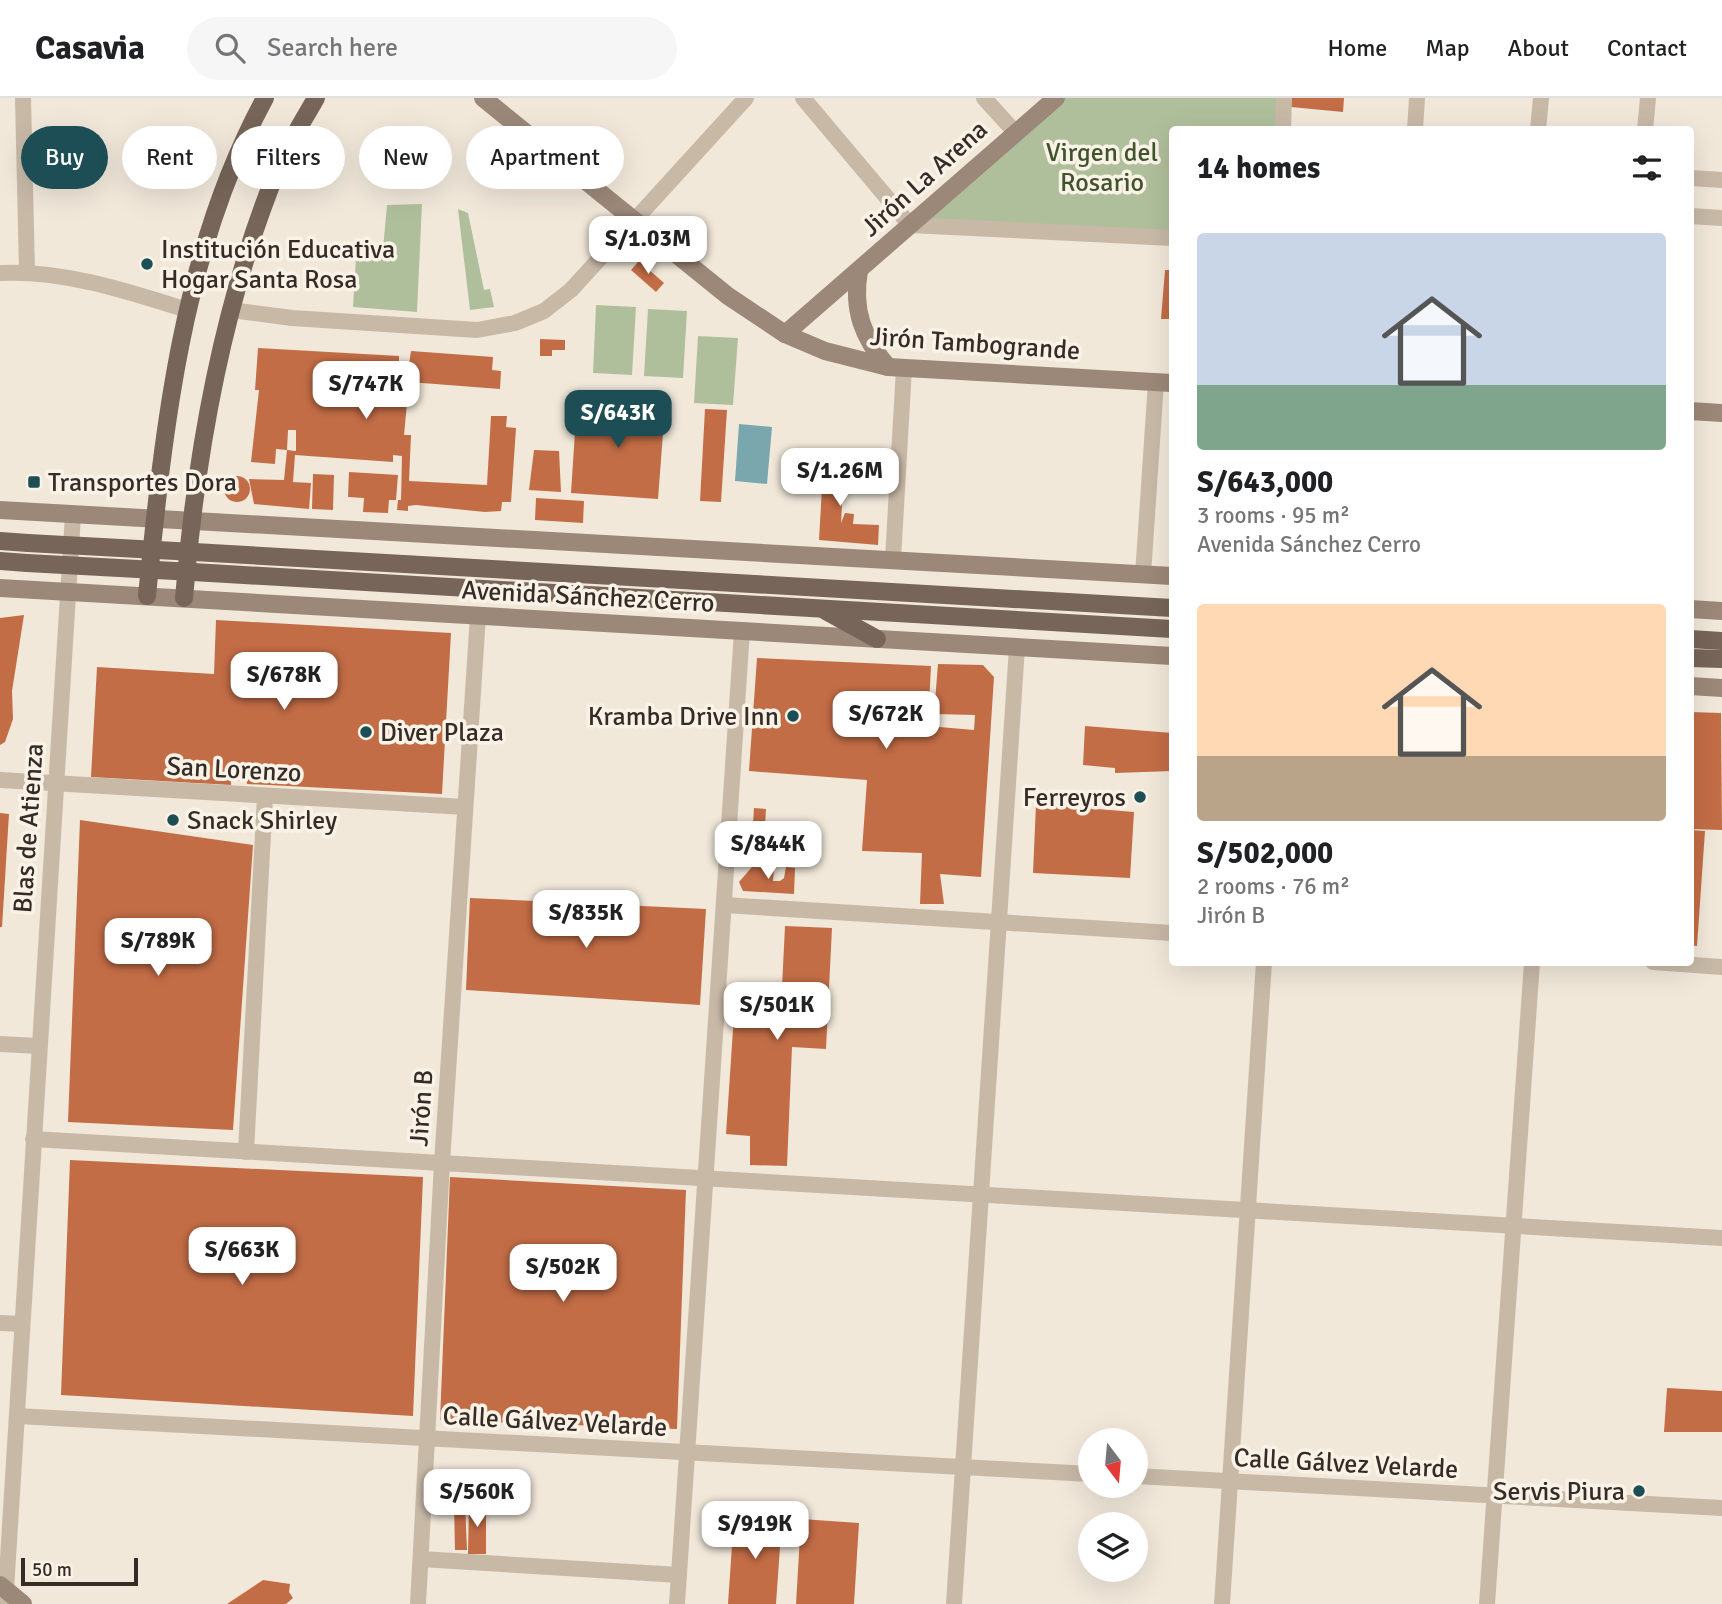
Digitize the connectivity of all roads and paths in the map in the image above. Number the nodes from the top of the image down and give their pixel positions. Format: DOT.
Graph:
graph roads {
  1 [pos="23,98"];
  2 [pos="265,98"];
  3 [pos="316,98"];
  4 [pos="483,98"];
  5 [pos="746,98"];
  6 [pos="803,98"];
  7 [pos="984,98"];
  8 [pos="1056,98"];
  9 [pos="1284,98"];
  10 [pos="1417,98"];
  11 [pos="1541,98"];
  12 [pos="1648,98"];
  13 [pos="1283,126"];
  14 [pos="1415,126"];
  15 [pos="1538,126"];
  16 [pos="1645,126"];
  17 [pos="1015,132"];
  18 [pos="1694,178"];
  19 [pos="1722,180"];
  20 [pos="1694,216"];
  21 [pos="1722,218"];
  22 [pos="636,219"];
  23 [pos="910,225"];
  24 [pos="1169,238"];
  25 [pos="859,271"];
  26 [pos="27,272"];
  27 [pos="0,273"];
  28 [pos="187,310"];
  29 [pos="231,310"];
  30 [pos="785,334"];
  31 [pos="896,368"];
  32 [pos="1164,382"];
  33 [pos="1694,411"];
  34 [pos="1722,413"];
  35 [pos="0,510"];
  36 [pos="73,515"];
  37 [pos="155,521"];
  38 [pos="190,523"];
  39 [pos="0,541"];
  40 [pos="893,559"];
  41 [pos="0,561"];
  42 [pos="1143,575"];
  43 [pos="1169,576"];
  44 [pos="0,588"];
  45 [pos="68,592"];
  46 [pos="147,596"];
  47 [pos="184,598"];
  48 [pos="819,607"];
  49 [pos="1169,608"];
  50 [pos="1694,609"];
  51 [pos="1722,611"];
  52 [pos="478,616"];
  53 [pos="1169,629"];
  54 [pos="742,631"];
  55 [pos="877,639"];
  56 [pos="1694,639"];
  57 [pos="1722,641"];
  58 [pos="1017,647"];
  59 [pos="1169,656"];
  60 [pos="1694,658"];
  61 [pos="1722,659"];
  62 [pos="1694,686"];
  63 [pos="1722,688"];
  64 [pos="0,780"];
  65 [pos="56,783"];
  66 [pos="265,796"];
  67 [pos="465,807"];
  68 [pos="724,905"];
  69 [pos="999,922"];
  70 [pos="1169,933"];
  71 [pos="1694,965"];
  72 [pos="1264,966"];
  73 [pos="1532,966"];
  74 [pos="1722,967"];
  75 [pos="0,1044"];
  76 [pos="39,1046"];
  77 [pos="33,1139"];
  78 [pos="246,1152"];
  79 [pos="442,1163"];
  80 [pos="706,1179"];
  81 [pos="981,1195"];
  82 [pos="1247,1210"];
  83 [pos="1513,1226"];
  84 [pos="1722,1238"];
  85 [pos="0,1323"];
  86 [pos="22,1324"];
  87 [pos="17,1416"];
  88 [pos="427,1438"];
  89 [pos="688,1452"];
  90 [pos="963,1467"];
  91 [pos="1078,1473"];
  92 [pos="1148,1477"];
  93 [pos="1229,1482"];
  94 [pos="1494,1496"];
  95 [pos="1722,1508"];
  96 [pos="421,1559"];
  97 [pos="679,1576"];
  98 [pos="2,1593"];
  99 [pos="23,1604"];
  100 [pos="418,1604"];
  101 [pos="677,1604"];
  102 [pos="954,1604"];
  103 [pos="1222,1604"];
  104 [pos="1487,1604"];
  1 -- 26 [label="street"];
  2 -- 28 [label="main road"];
  3 -- 29 [label="main road"];
  4 -- 22 [label="main road, Jirón Tambogrande"];
  5 -- 22 [label="street"];
  6 -- 23 [label="street"];
  7 -- 17 [label="street"];
  8 -- 17 [label="main road, Jirón La Arena"];
  9 -- 13 [label="street"];
  10 -- 14 [label="street"];
  11 -- 15 [label="street"];
  12 -- 16 [label="street"];
  17 -- 23 [label="main road, Jirón La Arena"];
  18 -- 19 [label="street"];
  20 -- 21 [label="street"];
  22 -- 29 [label="street"];
  22 -- 30 [label="main road, Jirón Tambogrande"];
  23 -- 24 [label="street"];
  23 -- 25 [label="main road, Jirón La Arena"];
  25 -- 30 [label="main road, Jirón La Arena"];
  25 -- 31 [label="main road, Jirón La Arena"];
  26 -- 27 [label="street"];
  26 -- 28 [label="street"];
  28 -- 37 [label="main road"];
  29 -- 38 [label="main road"];
  30 -- 31 [label="main road, Jirón Tambogrande"];
  31 -- 32 [label="main road, Jirón Tambogrande"];
  31 -- 40 [label="street"];
  32 -- 42 [label="street"];
  33 -- 34 [label="main road"];
  35 -- 36 [label="main road, Avenida Sánchez Cerro"];
  36 -- 37 [label="main road, Avenida Sánchez Cerro"];
  36 -- 45 [label="street, Blas de Atienza"];
  37 -- 38 [label="main road, Avenida Sánchez Cerro"];
  37 -- 46 [label="main road"];
  38 -- 40 [label="main road, Avenida Sánchez Cerro"];
  38 -- 47 [label="main road"];
  39 -- 49 [label="main road, Avenida Sánchez Cerro, bridge"];
  40 -- 42 [label="main road, Avenida Sánchez Cerro"];
  41 -- 48 [label="main road, Avenida Sánchez Cerro, bridge"];
  42 -- 43 [label="main road, Avenida Sánchez Cerro"];
  44 -- 45 [label="main road, Avenida Sánchez Cerro"];
  45 -- 46 [label="main road, Avenida Sánchez Cerro"];
  45 -- 65 [label="street, Blas de Atienza"];
  46 -- 47 [label="main road, Avenida Sánchez Cerro"];
  47 -- 52 [label="main road, Avenida Sánchez Cerro"];
  48 -- 53 [label="main road, Avenida Sánchez Cerro"];
  48 -- 55 [label="main road"];
  50 -- 51 [label="main road"];
  52 -- 54 [label="main road, Avenida Sánchez Cerro"];
  52 -- 67 [label="street, Jirón B"];
  54 -- 55 [label="main road, Avenida Sánchez Cerro"];
  54 -- 68 [label="street"];
  55 -- 58 [label="main road, Avenida Sánchez Cerro"];
  56 -- 57 [label="main road"];
  58 -- 59 [label="main road, Avenida Sánchez Cerro"];
  58 -- 69 [label="street"];
  60 -- 61 [label="main road"];
  62 -- 63 [label="main road"];
  64 -- 65 [label="street, San Lorenzo"];
  65 -- 66 [label="street, San Lorenzo"];
  65 -- 76 [label="street, Blas de Atienza"];
  66 -- 67 [label="street, San Lorenzo"];
  66 -- 78 [label="street"];
  67 -- 79 [label="street, Jirón B"];
  68 -- 69 [label="street"];
  68 -- 80 [label="street"];
  69 -- 70 [label="street"];
  69 -- 81 [label="street"];
  71 -- 74 [label="street"];
  72 -- 82 [label="street"];
  73 -- 83 [label="street"];
  75 -- 76 [label="street"];
  76 -- 77 [label="street, Blas de Atienza"];
  77 -- 78 [label="street"];
  77 -- 86 [label="street, Blas de Atienza"];
  78 -- 79 [label="street"];
  79 -- 80 [label="street"];
  79 -- 88 [label="street, Jirón B"];
  80 -- 81 [label="street"];
  80 -- 89 [label="street"];
  81 -- 82 [label="street"];
  81 -- 90 [label="street"];
  82 -- 83 [label="street"];
  82 -- 93 [label="street"];
  83 -- 84 [label="street"];
  83 -- 94 [label="street"];
  85 -- 86 [label="street"];
  86 -- 87 [label="street, Blas de Atienza"];
  87 -- 88 [label="street, Calle Gálvez Velarde"];
  87 -- 98 [label="street, Blas de Atienza"];
  88 -- 89 [label="street, Calle Gálvez Velarde"];
  88 -- 96 [label="street, Jirón B"];
  89 -- 90 [label="street, Calle Gálvez Velarde"];
  89 -- 97 [label="street"];
  90 -- 91 [label="street, Calle Gálvez Velarde"];
  90 -- 102 [label="street"];
  92 -- 93 [label="street, Calle Gálvez Velarde"];
  93 -- 94 [label="street, Calle Gálvez Velarde"];
  93 -- 103 [label="street"];
  94 -- 95 [label="street, Calle Gálvez Velarde"];
  94 -- 104 [label="street"];
  96 -- 97 [label="street"];
  96 -- 100 [label="street, Jirón B"];
  97 -- 101 [label="street"];
  98 -- 99 [label="main road"];
}
